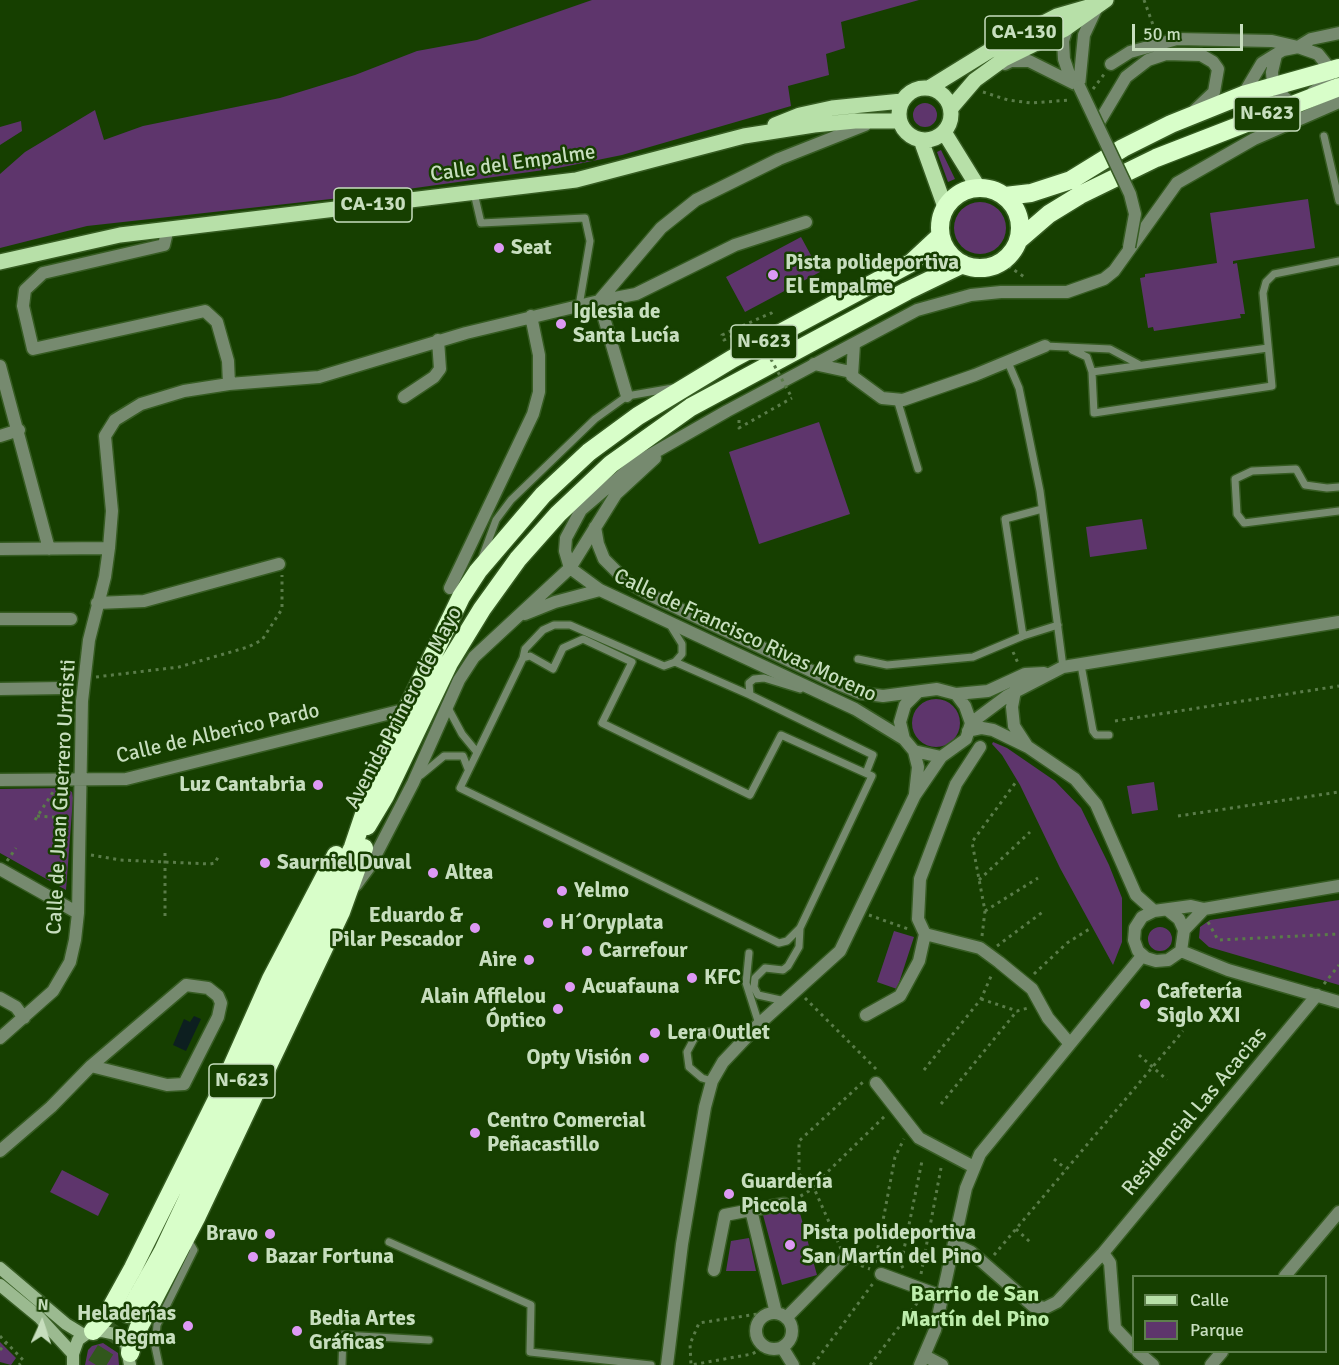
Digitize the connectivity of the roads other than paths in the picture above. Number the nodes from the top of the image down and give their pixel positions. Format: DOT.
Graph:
graph roads {
  1 [pos="1103,2"];
  2 [pos="1082,7"];
  3 [pos="1065,29"];
  4 [pos="1339,33"];
  5 [pos="1298,47"];
  6 [pos="1276,54"];
  7 [pos="1111,64"];
  8 [pos="1335,68"];
  9 [pos="979,86"];
  10 [pos="1273,86"];
  11 [pos="1339,87"];
  12 [pos="929,88"];
  13 [pos="1083,89"];
  14 [pos="1243,96"];
  15 [pos="902,101"];
  16 [pos="1339,102"];
  17 [pos="879,104"];
  18 [pos="1301,105"];
  19 [pos="951,108"];
  20 [pos="900,121"];
  21 [pos="833,123"];
  22 [pos="878,123"];
  23 [pos="1098,124"];
  24 [pos="1171,124"];
  25 [pos="944,132"];
  26 [pos="744,136"];
  27 [pos="1324,136"];
  28 [pos="824,139"];
  29 [pos="921,140"];
  30 [pos="978,187"];
  31 [pos="474,193"];
  32 [pos="1005,196"];
  33 [pos="1339,201"];
  34 [pos="945,207"];
  35 [pos="806,222"];
  36 [pos="168,228"];
  37 [pos="940,236"];
  38 [pos="1020,239"];
  39 [pos="1129,247"];
  40 [pos="1339,261"];
  41 [pos="0,262"];
  42 [pos="963,264"];
  43 [pos="599,301"];
  44 [pos="579,306"];
  45 [pos="531,316"];
  46 [pos="438,340"];
  47 [pos="854,344"];
  48 [pos="1045,346"];
  49 [pos="1067,347"];
  50 [pos="1268,348"];
  51 [pos="1007,360"];
  52 [pos="814,364"];
  53 [pos="1140,365"];
  54 [pos="0,366"];
  55 [pos="850,372"];
  56 [pos="1092,372"];
  57 [pos="229,384"];
  58 [pos="684,387"];
  59 [pos="627,396"];
  60 [pos="404,397"];
  61 [pos="897,399"];
  62 [pos="19,430"];
  63 [pos="0,436"];
  64 [pos="670,443"];
  65 [pos="918,469"];
  66 [pos="1339,487"];
  67 [pos="1042,508"];
  68 [pos="1339,511"];
  69 [pos="595,527"];
  70 [pos="109,548"];
  71 [pos="0,549"];
  72 [pos="49,549"];
  73 [pos="279,564"];
  74 [pos="570,568"];
  75 [pos="478,571"];
  76 [pos="450,588"];
  77 [pos="600,590"];
  78 [pos="97,603"];
  79 [pos="521,615"];
  80 [pos="659,616"];
  81 [pos="0,619"];
  82 [pos="71,619"];
  83 [pos="1339,622"];
  84 [pos="1058,625"];
  85 [pos="1023,636"];
  86 [pos="523,658"];
  87 [pos="858,659"];
  88 [pos="675,662"];
  89 [pos="1081,665"];
  90 [pos="1063,668"];
  91 [pos="1049,673"];
  92 [pos="0,688"];
  93 [pos="63,688"];
  94 [pos="988,691"];
  95 [pos="1015,691"];
  96 [pos="917,693"];
  97 [pos="750,694"];
  98 [pos="821,694"];
  99 [pos="956,694"];
  100 [pos="1000,700"];
  101 [pos="447,706"];
  102 [pos="407,709"];
  103 [pos="1012,715"];
  104 [pos="969,727"];
  105 [pos="1109,735"];
  106 [pos="904,739"];
  107 [pos="980,747"];
  108 [pos="1028,747"];
  109 [pos="476,751"];
  110 [pos="914,751"];
  111 [pos="941,757"];
  112 [pos="468,769"];
  113 [pos="866,773"];
  114 [pos="376,779"];
  115 [pos="0,780"];
  116 [pos="81,780"];
  117 [pos="413,783"];
  118 [pos="915,795"];
  119 [pos="376,813"];
  120 [pos="353,847"];
  121 [pos="0,869"];
  122 [pos="1339,886"];
  123 [pos="1136,895"];
  124 [pos="1204,909"];
  125 [pos="1154,911"];
  126 [pos="1168,911"];
  127 [pos="341,912"];
  128 [pos="78,913"];
  129 [pos="800,928"];
  130 [pos="1135,928"];
  131 [pos="1184,930"];
  132 [pos="925,934"];
  133 [pos="1181,951"];
  134 [pos="749,952"];
  135 [pos="1142,956"];
  136 [pos="1317,995"];
  137 [pos="0,998"];
  138 [pos="785,1001"];
  139 [pos="1339,1002"];
  140 [pos="866,1015"];
  141 [pos="24,1018"];
  142 [pos="759,1024"];
  143 [pos="749,1035"];
  144 [pos="0,1038"];
  145 [pos="1071,1044"];
  146 [pos="91,1066"];
  147 [pos="712,1081"];
  148 [pos="876,1083"];
  149 [pos="0,1151"];
  150 [pos="974,1167"];
  151 [pos="786,1203"];
  152 [pos="751,1210"];
  153 [pos="1339,1212"];
  154 [pos="186,1237"];
  155 [pos="389,1242"];
  156 [pos="954,1244"];
  157 [pos="1103,1253"];
  158 [pos="844,1259"];
  159 [pos="0,1268"];
  160 [pos="714,1270"];
  161 [pos="877,1272"];
  162 [pos="1286,1275"];
  163 [pos="3,1290"];
  164 [pos="941,1296"];
  165 [pos="128,1314"];
  166 [pos="781,1316"];
  167 [pos="88,1333"];
  168 [pos="429,1340"];
  169 [pos="1132,1346"];
  170 [pos="782,1347"];
  171 [pos="1139,1353"];
  172 [pos="1221,1353"];
  173 [pos="73,1359"];
  174 [pos="130,1359"];
  175 [pos="922,1360"];
  176 [pos="159,1365"];
  177 [pos="342,1365"];
  178 [pos="651,1365"];
  179 [pos="667,1365"];
  180 [pos="793,1365"];
  181 [pos="942,1365"];
  182 [pos="1154,1365"];
  183 [pos="1211,1365"];
  1 -- 2 [label="main road, CA-130"];
  1 -- 3 [label="main road, CA-130"];
  1 -- 13 [label="street"];
  2 -- 3 [label="street"];
  2 -- 12 [label="main road, CA-130"];
  3 -- 9 [label="main road, CA-130"];
  3 -- 13 [label="street, Avenida Primero de Mayo"];
  4 -- 5 [label="street"];
  5 -- 6 [label="street"];
  5 -- 7 [label="street"];
  5 -- 8 [label="street"];
  6 -- 10 [label="street"];
  6 -- 14 [label="street"];
  8 -- 10 [label="highway, N-623"];
  8 -- 18 [label="street"];
  9 -- 13 [label="street"];
  9 -- 19 [label="main road, CA-130"];
  10 -- 14 [label="highway, N-623"];
  10 -- 18 [label="street"];
  11 -- 18 [label="highway, N-623"];
  12 -- 15 [label="main road, CA-130"];
  12 -- 19 [label="main road"];
  13 -- 23 [label="street, Avenida Primero de Mayo, bridge"];
  14 -- 24 [label="highway, N-623"];
  15 -- 17 [label="main road, Calle del Empalme / CA-130"];
  15 -- 20 [label="main road"];
  16 -- 18 [label="street, Avenida Primero de Mayo"];
  17 -- 21 [label="street"];
  17 -- 26 [label="main road, Calle del Empalme / CA-130"];
  18 -- 38 [label="highway, N-623"];
  18 -- 39 [label="street, Avenida Primero de Mayo"];
  19 -- 25 [label="main road, CA-130"];
  20 -- 22 [label="main road, Calle del Empalme / CA-130"];
  20 -- 29 [label="main road"];
  21 -- 22 [label="main road, Calle del Empalme / CA-130"];
  21 -- 26 [label="main road, Calle del Empalme / CA-130"];
  21 -- 28 [label="street"];
  22 -- 28 [label="street"];
  23 -- 24 [label="street"];
  23 -- 39 [label="street, Avenida Primero de Mayo, bridge"];
  24 -- 32 [label="highway, N-623"];
  25 -- 29 [label="main road"];
  25 -- 30 [label="main road"];
  26 -- 31 [label="main road, Calle del Empalme / CA-130"];
  27 -- 33 [label="lane"];
  28 -- 43 [label="street"];
  29 -- 34 [label="main road"];
  30 -- 32 [label="highway, N-623"];
  30 -- 34 [label="highway"];
  31 -- 36 [label="main road, Calle del Empalme / CA-130"];
  31 -- 44 [label="lane"];
  32 -- 38 [label="highway"];
  34 -- 37 [label="highway"];
  35 -- 43 [label="street, Calle de Juan Guerrero Urreisti"];
  36 -- 41 [label="main road, Calle del Empalme / CA-130"];
  36 -- 57 [label="street"];
  37 -- 42 [label="highway"];
  37 -- 58 [label="highway, Avenida Primero de Mayo / N-623"];
  38 -- 42 [label="highway, N-623"];
  39 -- 47 [label="street, Avenida Primero de Mayo"];
  40 -- 50 [label="lane"];
  42 -- 119 [label="highway, Avenida Primero de Mayo / N-623"];
  43 -- 44 [label="street, Calle de Juan Guerrero Urreisti"];
  43 -- 59 [label="street"];
  44 -- 45 [label="street, Calle de Juan Guerrero Urreisti"];
  45 -- 46 [label="street, Calle de Juan Guerrero Urreisti"];
  45 -- 76 [label="street"];
  46 -- 57 [label="street, Calle de Juan Guerrero Urreisti"];
  46 -- 60 [label="street"];
  47 -- 52 [label="street, Avenida Primero de Mayo"];
  47 -- 55 [label="street"];
  48 -- 49 [label="lane"];
  48 -- 51 [label="street"];
  49 -- 53 [label="lane"];
  49 -- 56 [label="lane"];
  50 -- 53 [label="lane"];
  50 -- 56 [label="lane"];
  51 -- 61 [label="street"];
  51 -- 67 [label="lane"];
  52 -- 55 [label="street"];
  52 -- 64 [label="street, Avenida Primero de Mayo"];
  53 -- 56 [label="lane"];
  54 -- 62 [label="street"];
  55 -- 61 [label="street"];
  57 -- 70 [label="street, Calle de Juan Guerrero Urreisti"];
  58 -- 59 [label="lane"];
  58 -- 75 [label="highway, Avenida Primero de Mayo / N-623"];
  59 -- 75 [label="lane"];
  61 -- 65 [label="lane"];
  62 -- 63 [label="street"];
  62 -- 72 [label="street"];
  64 -- 69 [label="street, Avenida Primero de Mayo"];
  64 -- 74 [label="street, Avenida Primero de Mayo"];
  66 -- 68 [label="lane"];
  67 -- 84 [label="lane"];
  67 -- 85 [label="lane"];
  69 -- 74 [label="street, Avenida Primero de Mayo"];
  69 -- 96 [label="street, Calle de Francisco Rivas Moreno"];
  70 -- 72 [label="street"];
  70 -- 78 [label="street, Calle de Juan Guerrero Urreisti"];
  71 -- 72 [label="street"];
  73 -- 78 [label="street"];
  74 -- 77 [label="street, Calle de Francisco Rivas Moreno"];
  74 -- 79 [label="street, Avenida Primero de Mayo"];
  75 -- 102 [label="highway, Avenida Primero de Mayo / N-623"];
  77 -- 79 [label="street, Avenida Primero de Mayo"];
  77 -- 80 [label="street, Calle de Francisco Rivas Moreno"];
  78 -- 116 [label="street, Calle de Juan Guerrero Urreisti"];
  79 -- 101 [label="street, Avenida Primero de Mayo"];
  80 -- 88 [label="lane"];
  80 -- 98 [label="street, Calle de Francisco Rivas Moreno"];
  81 -- 82 [label="street"];
  83 -- 89 [label="street"];
  84 -- 85 [label="lane"];
  84 -- 90 [label="lane"];
  85 -- 87 [label="lane"];
  86 -- 88 [label="lane"];
  86 -- 109 [label="lane"];
  86 -- 113 [label="lane"];
  88 -- 97 [label="lane"];
  89 -- 90 [label="street"];
  89 -- 105 [label="lane"];
  90 -- 91 [label="street"];
  91 -- 94 [label="street"];
  91 -- 95 [label="street"];
  92 -- 93 [label="street"];
  94 -- 99 [label="street"];
  94 -- 100 [label="street"];
  95 -- 100 [label="street"];
  95 -- 103 [label="street"];
  96 -- 99 [label="street"];
  96 -- 106 [label="street"];
  97 -- 98 [label="lane"];
  97 -- 113 [label="lane"];
  98 -- 106 [label="street, Calle de Francisco Rivas Moreno"];
  99 -- 104 [label="street"];
  100 -- 103 [label="street"];
  100 -- 104 [label="street"];
  101 -- 109 [label="lane"];
  101 -- 117 [label="street, Avenida Primero de Mayo"];
  102 -- 114 [label="highway, Avenida Primero de Mayo / N-623"];
  102 -- 116 [label="street, Calle de Alberico Pardo"];
  103 -- 108 [label="street"];
  104 -- 108 [label="street"];
  104 -- 111 [label="street"];
  106 -- 110 [label="street"];
  107 -- 132 [label="street"];
  108 -- 123 [label="street"];
  109 -- 112 [label="lane"];
  110 -- 111 [label="street"];
  110 -- 118 [label="street"];
  111 -- 118 [label="street"];
  112 -- 117 [label="lane"];
  112 -- 129 [label="lane"];
  113 -- 129 [label="lane"];
  114 -- 120 [label="highway, Avenida Primero de Mayo"];
  114 -- 167 [label="highway"];
  115 -- 116 [label="street, Calle de Alberico Pardo"];
  116 -- 128 [label="street, Calle de Juan Guerrero Urreisti"];
  117 -- 127 [label="street, Avenida Primero de Mayo"];
  118 -- 138 [label="street"];
  119 -- 120 [label="highway, Avenida Primero de Mayo"];
  119 -- 127 [label="highway"];
  120 -- 165 [label="highway, Avenida Primero de Mayo / N-623"];
  121 -- 128 [label="street"];
  122 -- 124 [label="street"];
  123 -- 125 [label="street"];
  123 -- 130 [label="street"];
  124 -- 126 [label="street"];
  124 -- 131 [label="street"];
  125 -- 126 [label="street"];
  125 -- 130 [label="street"];
  126 -- 131 [label="street"];
  127 -- 154 [label="highway"];
  128 -- 141 [label="street, Calle de Juan Guerrero Urreisti"];
  129 -- 138 [label="lane"];
  130 -- 135 [label="street"];
  131 -- 133 [label="street"];
  132 -- 140 [label="street"];
  132 -- 145 [label="street"];
  133 -- 135 [label="street"];
  133 -- 136 [label="street"];
  134 -- 142 [label="lane"];
  135 -- 145 [label="street"];
  136 -- 139 [label="street"];
  136 -- 157 [label="street, Residencial Las Acacias"];
  137 -- 141 [label="street"];
  138 -- 142 [label="street"];
  141 -- 144 [label="street, Calle de Juan Guerrero Urreisti"];
  142 -- 143 [label="street"];
  143 -- 147 [label="street"];
  143 -- 147 [label="lane"];
  145 -- 150 [label="street"];
  146 -- 146 [label="street"];
  146 -- 149 [label="street"];
  147 -- 179 [label="street"];
  148 -- 150 [label="street"];
  150 -- 156 [label="street"];
  151 -- 152 [label="street"];
  152 -- 160 [label="street"];
  152 -- 166 [label="street"];
  153 -- 162 [label="street"];
  154 -- 174 [label="highway"];
  154 -- 176 [label="lane"];
  155 -- 178 [label="lane"];
  156 -- 157 [label="street, Residencial Las Acacias"];
  156 -- 164 [label="street"];
  157 -- 169 [label="street"];
  158 -- 166 [label="street"];
  159 -- 167 [label="main road"];
  161 -- 164 [label="street"];
  163 -- 173 [label="main road"];
  164 -- 175 [label="street"];
  166 -- 170 [label="street"];
  166 -- 170 [label="street"];
  167 -- 173 [label="main road"];
  167 -- 174 [label="main road"];
  168 -- 177 [label="lane"];
  170 -- 180 [label="street"];
  171 -- 182 [label="street"];
  172 -- 183 [label="street"];
  175 -- 181 [label="street"];
}
